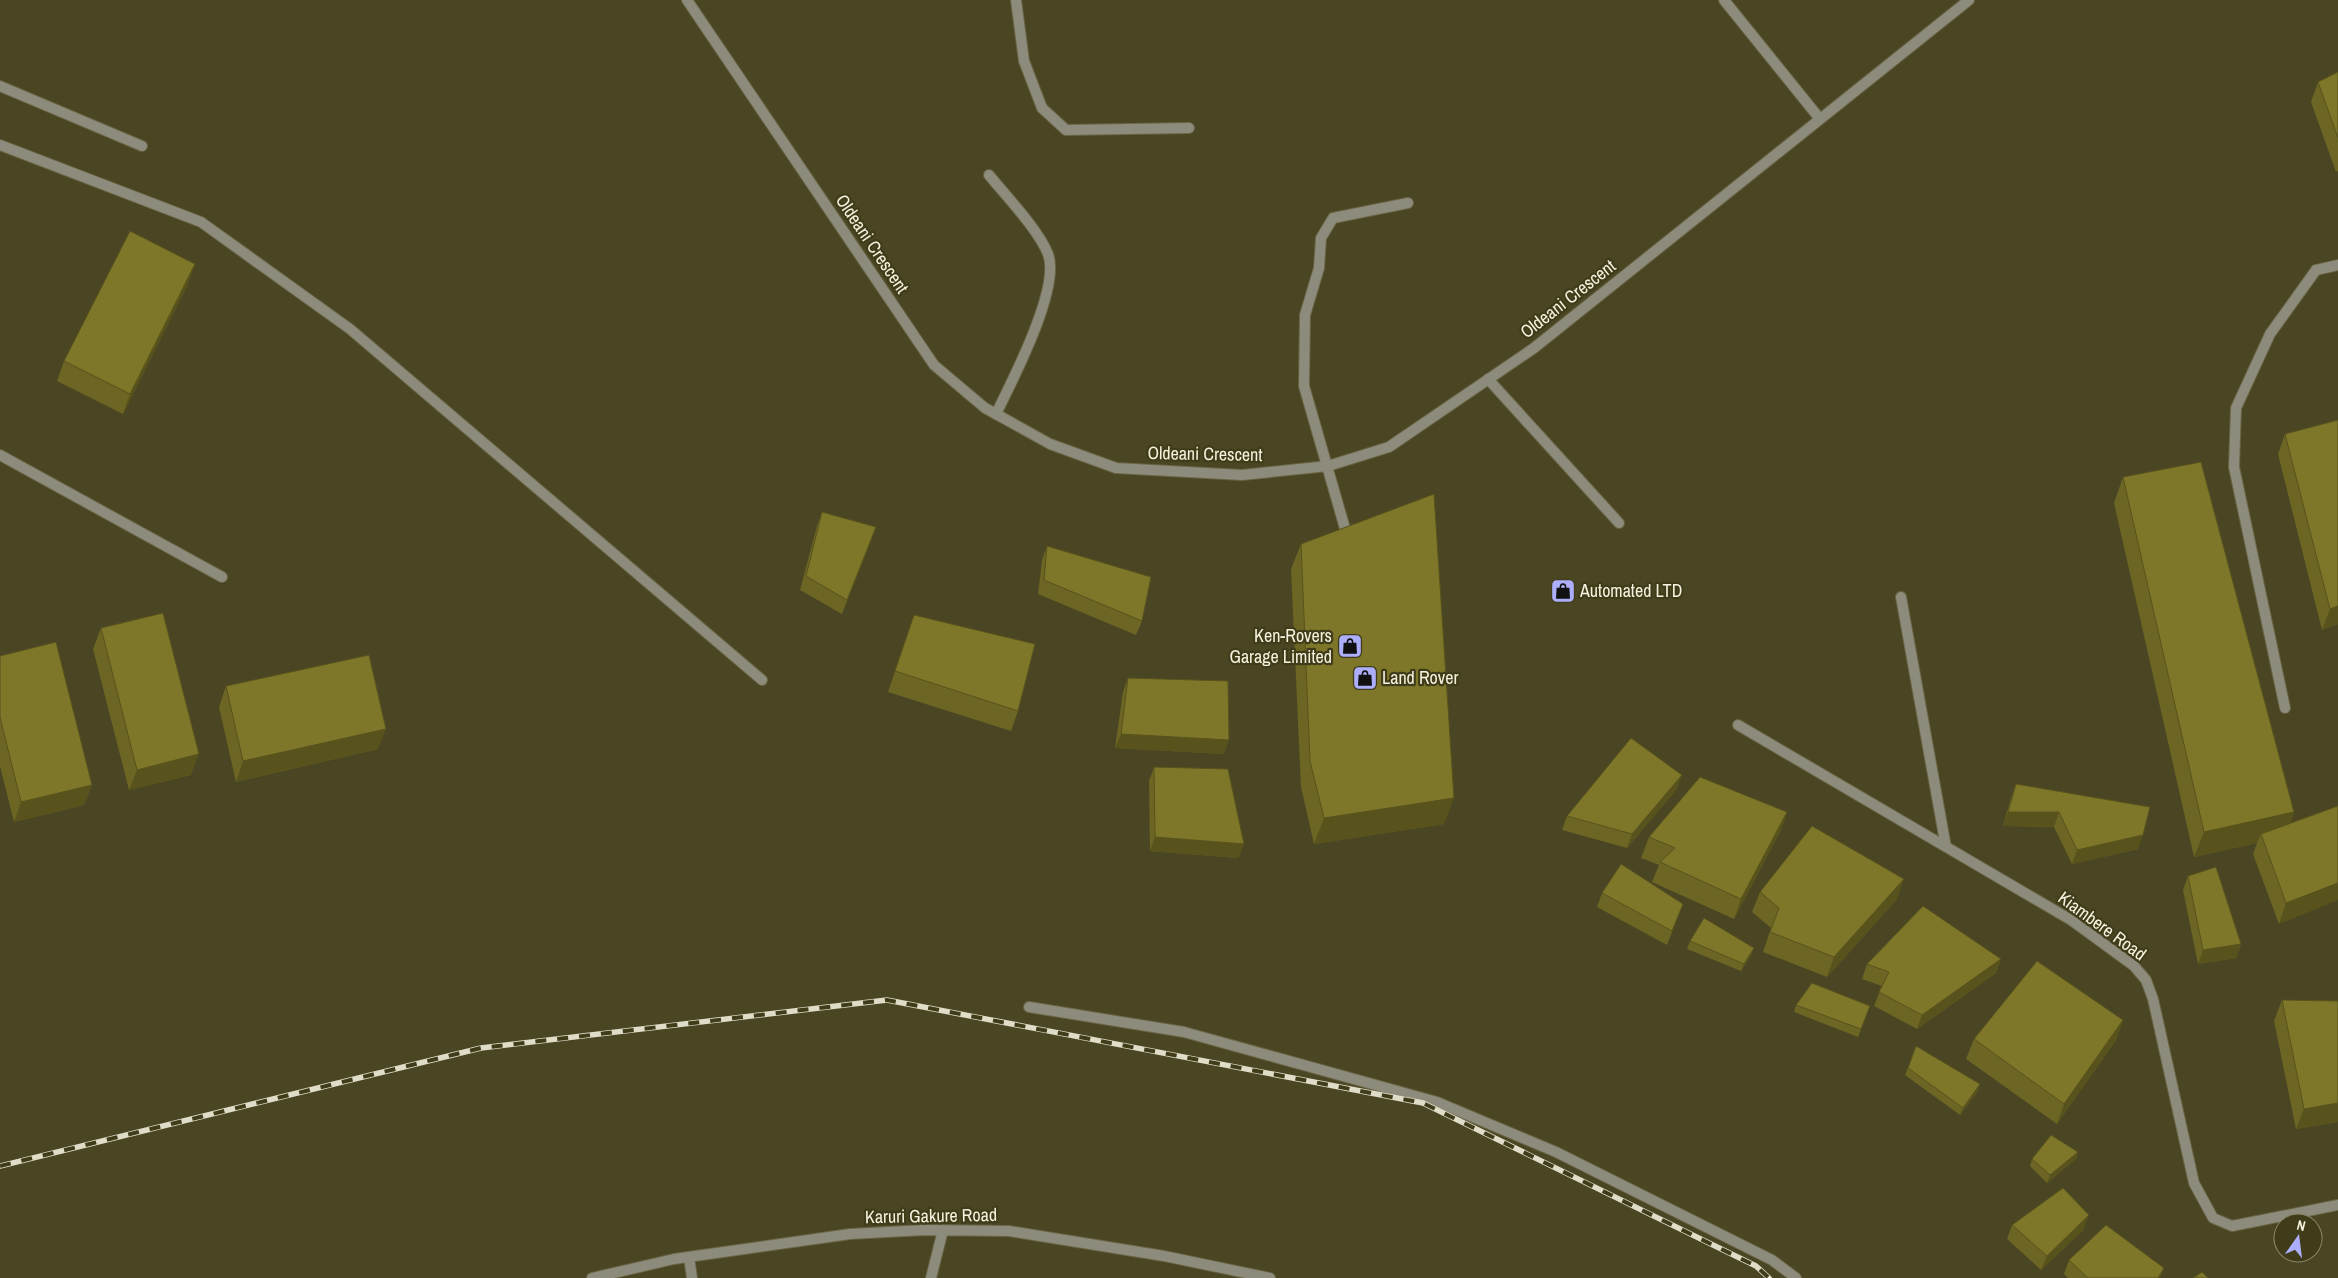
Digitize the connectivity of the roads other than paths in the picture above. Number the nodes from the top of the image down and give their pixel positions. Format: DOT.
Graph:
graph roads {
  1 [pos="687,0"];
  2 [pos="1016,0"];
  3 [pos="1724,0"];
  4 [pos="1969,0"];
  5 [pos="0,86"];
  6 [pos="1820,118"];
  7 [pos="1189,128"];
  8 [pos="0,145"];
  9 [pos="142,146"];
  10 [pos="989,174"];
  11 [pos="1408,203"];
  12 [pos="2338,265"];
  13 [pos="1488,379"];
  14 [pos="996,414"];
  15 [pos="0,455"];
  16 [pos="1328,466"];
  17 [pos="1619,523"];
  18 [pos="1351,549"];
  19 [pos="222,577"];
  20 [pos="1901,596"];
  21 [pos="762,680"];
  22 [pos="2285,708"];
  23 [pos="1738,725"];
  24 [pos="1946,846"];
  25 [pos="1029,1007"];
  26 [pos="2338,1205"];
  27 [pos="943,1230"];
  28 [pos="689,1257"];
  29 [pos="592,1278"];
  30 [pos="692,1278"];
  31 [pos="931,1278"];
  32 [pos="1270,1278"];
  33 [pos="1796,1278"];
  1 -- 14 [label="street, Oldeani Crescent"];
  2 -- 7 [label="street"];
  3 -- 6 [label="street"];
  4 -- 6 [label="street, Oldeani Crescent"];
  5 -- 9 [label="street"];
  6 -- 13 [label="street, Oldeani Crescent"];
  8 -- 21 [label="street"];
  10 -- 14 [label="street"];
  11 -- 16 [label="street"];
  12 -- 22 [label="street"];
  13 -- 16 [label="street, Oldeani Crescent"];
  13 -- 17 [label="street"];
  14 -- 16 [label="street, Oldeani Crescent"];
  15 -- 19 [label="street"];
  16 -- 18 [label="street"];
  20 -- 24 [label="street"];
  23 -- 24 [label="street, Kiambere Road"];
  24 -- 26 [label="street, Kiambere Road"];
  25 -- 33 [label="street"];
  27 -- 28 [label="street, Karuri Gakure Road"];
  27 -- 31 [label="street"];
  27 -- 32 [label="street, Karuri Gakure Road"];
  28 -- 29 [label="street, Karuri Gakure Road"];
  28 -- 30 [label="street"];
}
